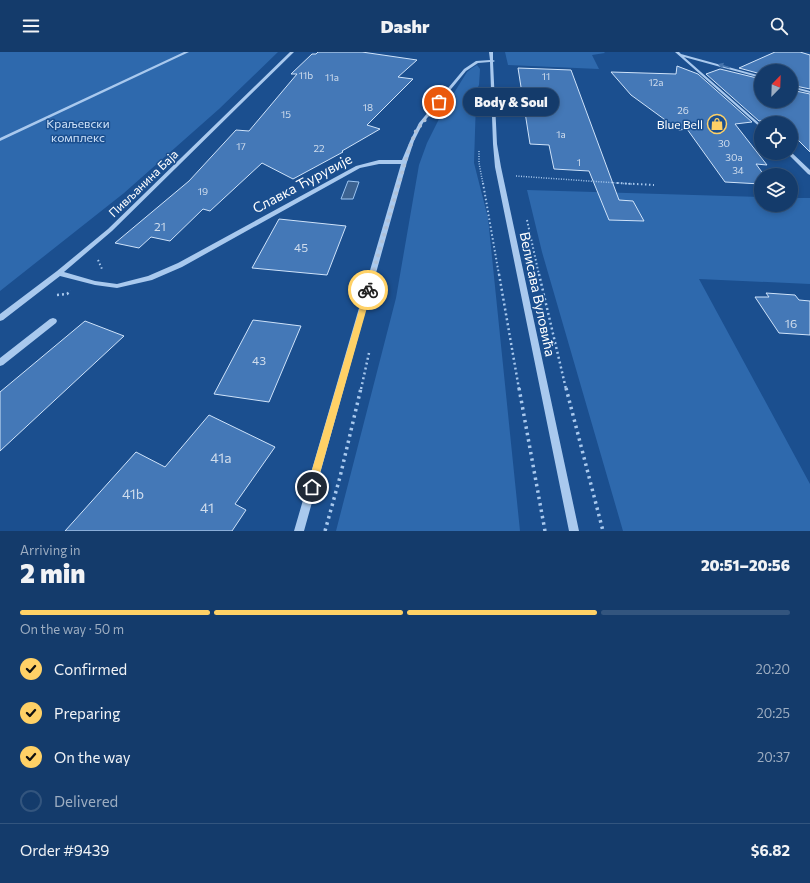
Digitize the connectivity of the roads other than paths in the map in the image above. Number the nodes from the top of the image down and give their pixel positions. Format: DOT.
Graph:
graph roads {
  1 [pos="186,52"];
  2 [pos="292,52"];
  3 [pos="491,52"];
  4 [pos="679,53"];
  5 [pos="493,61"];
  6 [pos="754,75"];
  7 [pos="798,88"];
  8 [pos="810,92"];
  9 [pos="754,122"];
  10 [pos="0,140"];
  11 [pos="796,160"];
  12 [pos="404,162"];
  13 [pos="810,174"];
  14 [pos="59,273"];
  15 [pos="0,318"];
  16 [pos="53,321"];
  17 [pos="0,363"];
  18 [pos="299,531"];
  19 [pos="574,531"];
  1 -- 10 [label="street"];
  2 -- 14 [label="street, Пивљанина Баја"];
  3 -- 5 [label="street, Велисава Вуловића"];
  6 -- 4 [label="street, one-way"];
  4 -- 9 [label="street"];
  5 -- 12 [label="street"];
  5 -- 19 [label="street, Велисава Вуловића"];
  7 -- 8 [label="street"];
  11 -- 13 [label="street"];
  12 -- 14 [label="street, Славка Ћурувије"];
  12 -- 18 [label="street"];
  14 -- 15 [label="street, Пивљанина Баја"];
  16 -- 17 [label="street"];
}
